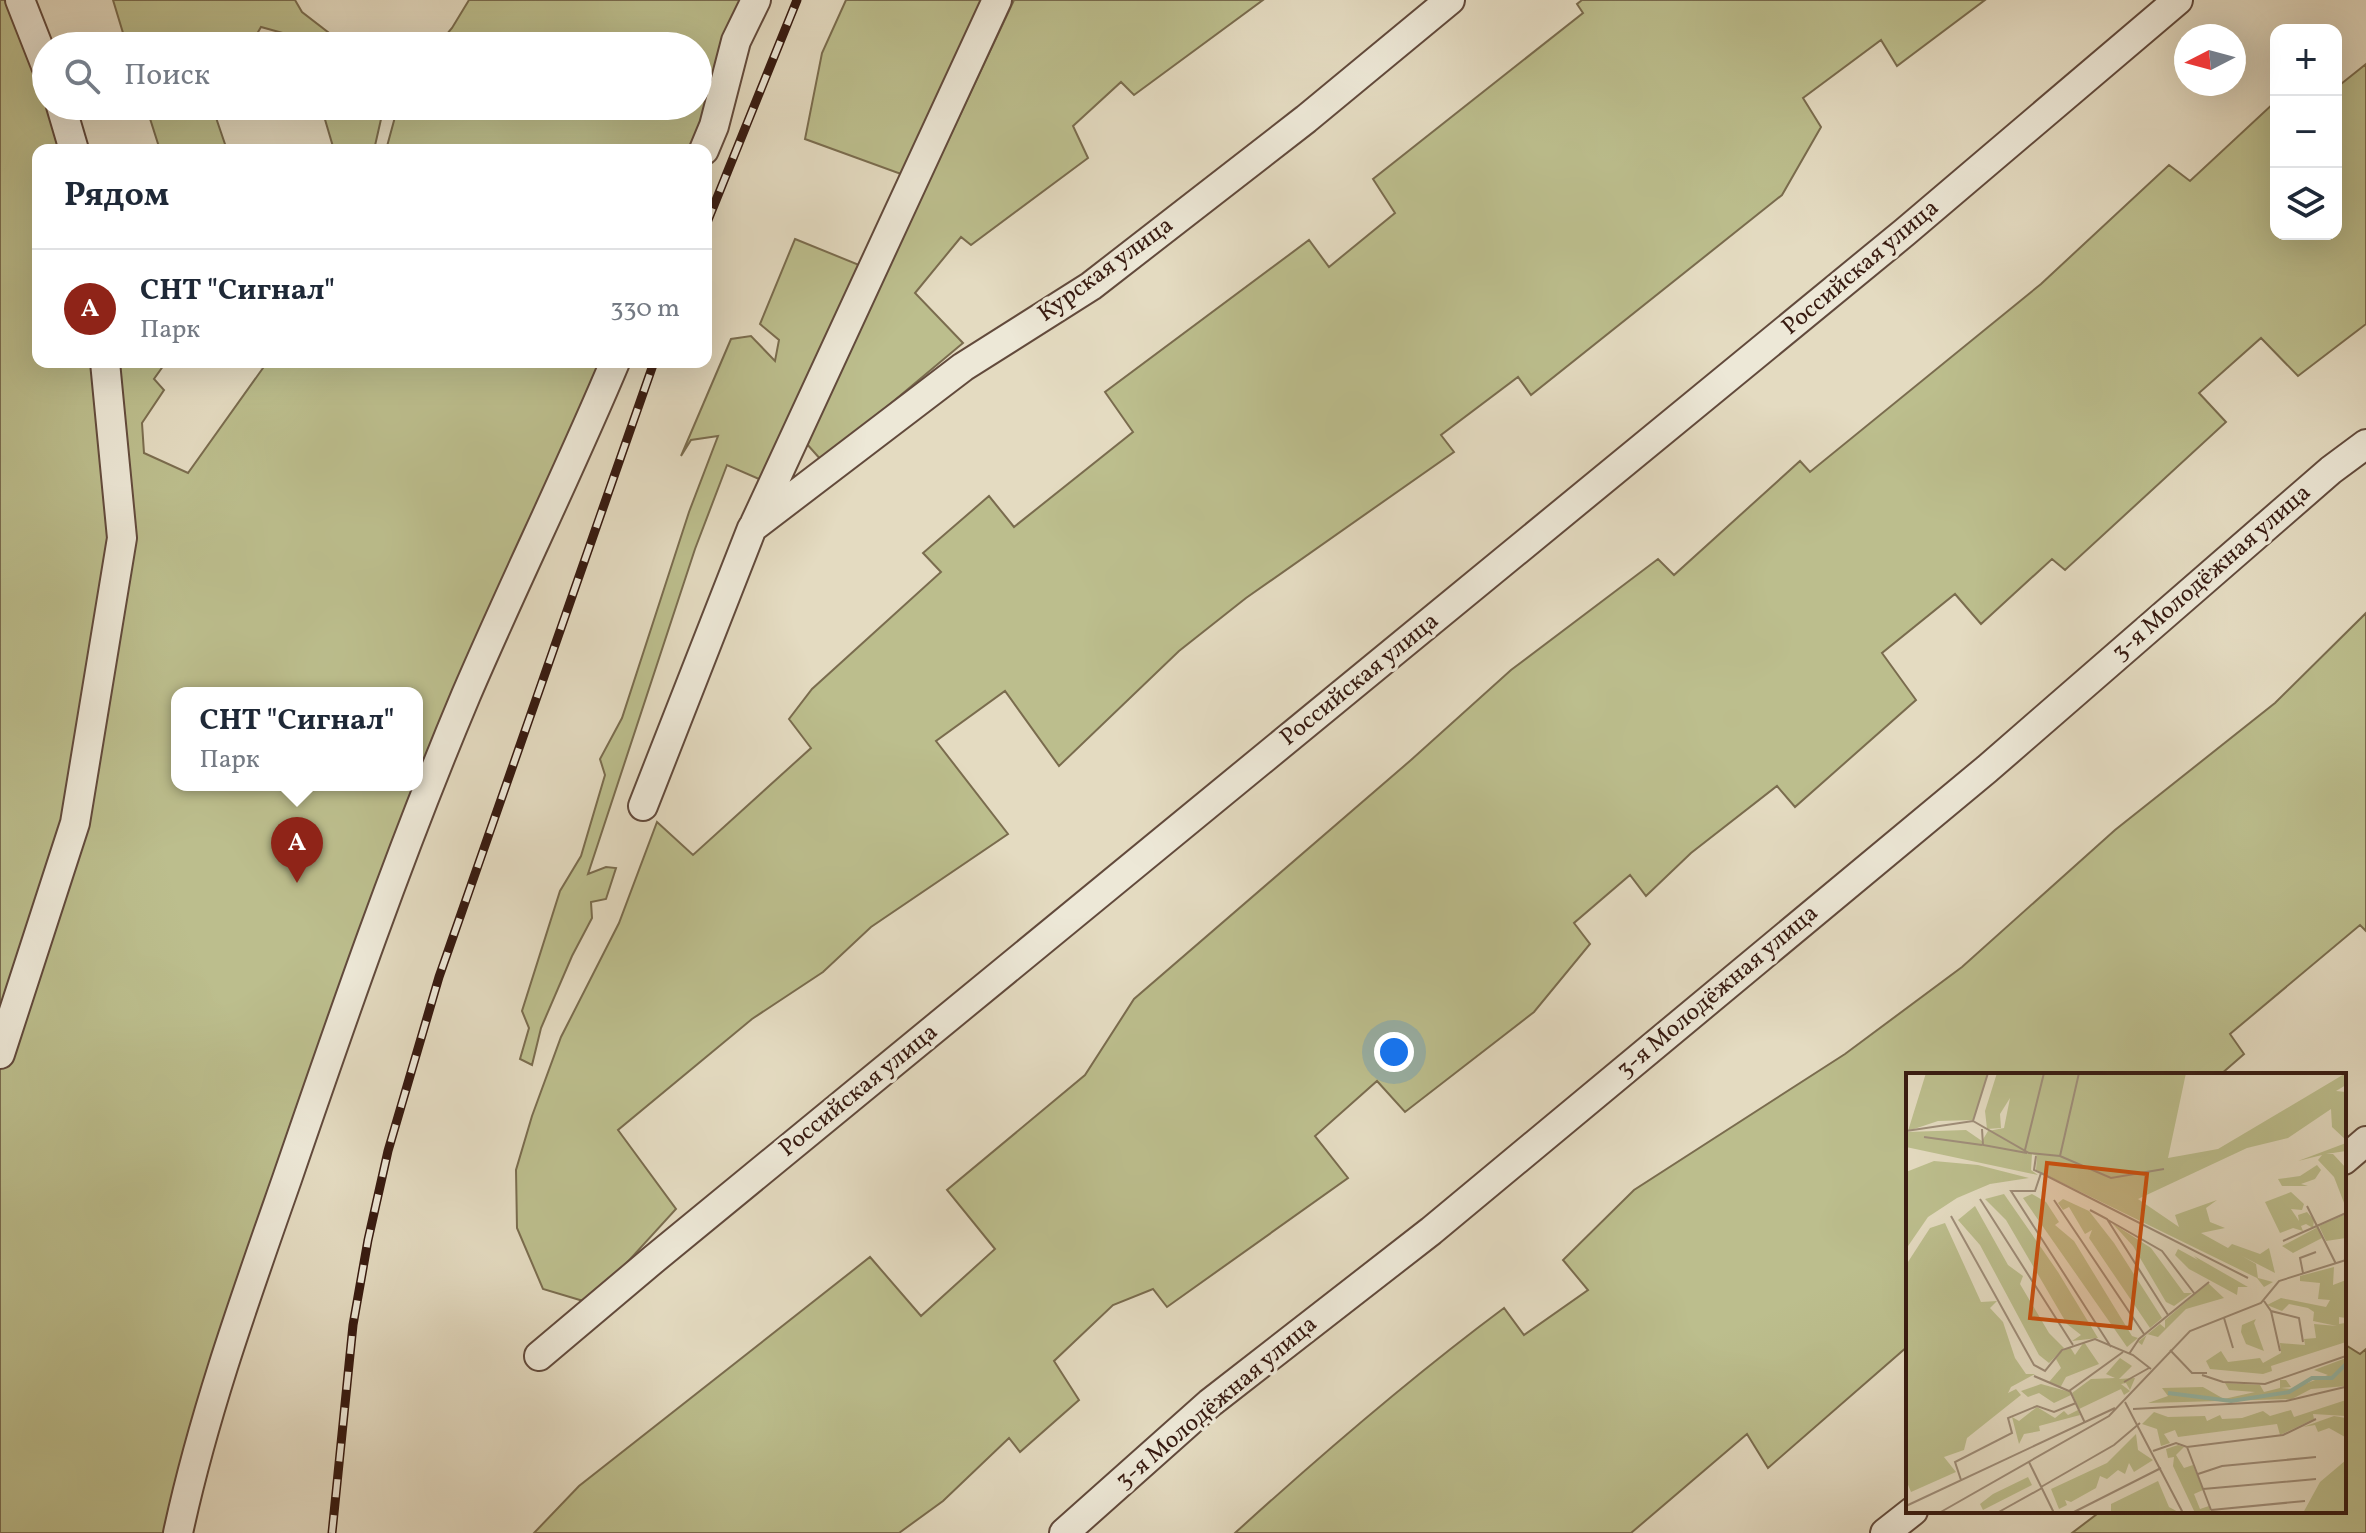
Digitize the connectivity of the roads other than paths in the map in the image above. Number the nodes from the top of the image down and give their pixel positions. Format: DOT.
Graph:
graph roads {
  1 [pos="20,0"];
  2 [pos="756,0"];
  3 [pos="997,0"];
  4 [pos="1450,0"];
  5 [pos="2178,0"];
  6 [pos="33,32"];
  7 [pos="65,120"];
  8 [pos="72,144"];
  9 [pos="706,144"];
  10 [pos="106,368"];
  11 [pos="613,368"];
  12 [pos="2366,444"];
  13 [pos="752,528"];
  14 [pos="643,806"];
  15 [pos="0,1054"];
  16 [pos="2366,1141"];
  17 [pos="2346,1158"];
  18 [pos="539,1356"];
  19 [pos="1910,1513"];
  20 [pos="178,1533"];
  21 [pos="1064,1533"];
  22 [pos="1885,1533"];
  1 -- 6 [label="street"];
  2 -- 9 [label="street"];
  3 -- 13 [label="street"];
  4 -- 13 [label="street, Курская улица"];
  5 -- 18 [label="street, Российская улица"];
  7 -- 8 [label="street"];
  10 -- 15 [label="street"];
  11 -- 20 [label="street"];
  12 -- 21 [label="street, 3-я Молодёжная улица"];
  13 -- 14 [label="street"];
  16 -- 17 [label="street"];
  19 -- 22 [label="street"];
}
